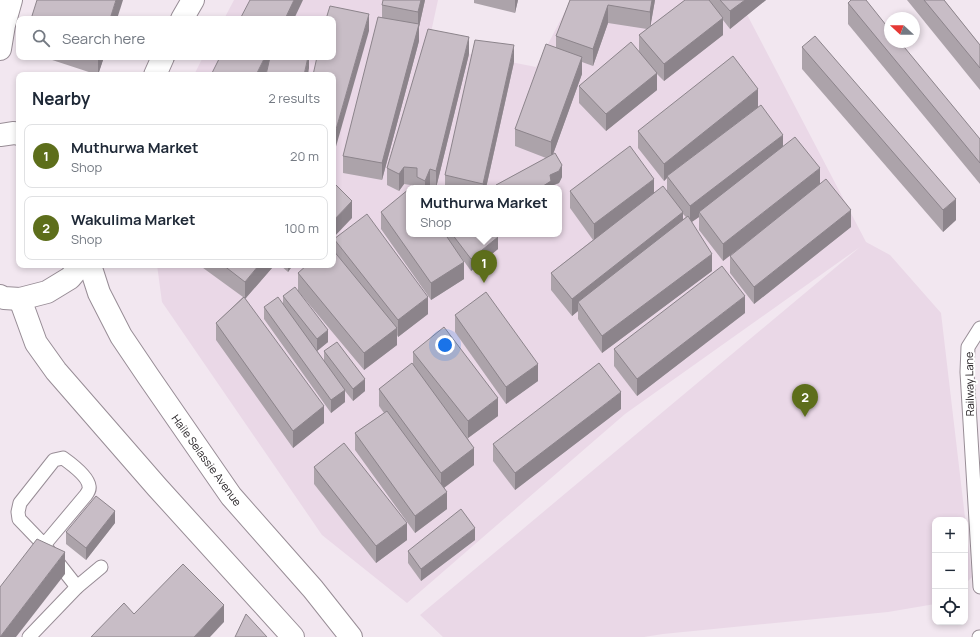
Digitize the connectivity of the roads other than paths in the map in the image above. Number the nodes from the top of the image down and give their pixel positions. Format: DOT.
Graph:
graph roads {
  1 [pos="12,0"];
  2 [pos="193,0"];
  3 [pos="184,16"];
  4 [pos="2,28"];
  5 [pos="0,49"];
  6 [pos="162,60"];
  7 [pos="156,72"];
  8 [pos="16,133"];
  9 [pos="0,135"];
  10 [pos="78,268"];
  11 [pos="91,268"];
  12 [pos="10,298"];
  13 [pos="980,328"];
  14 [pos="44,545"];
  15 [pos="101,567"];
  16 [pos="77,587"];
  17 [pos="980,587"];
  18 [pos="29,637"];
  19 [pos="293,637"];
  20 [pos="351,637"];
  1 -- 4 [label="main road"];
  2 -- 3 [label="main road"];
  4 -- 5 [label="main road"];
  6 -- 7 [label="main road"];
  8 -- 9 [label="main road"];
  10 -- 12 [label="main road"];
  11 -- 20 [label="main road, Haile Selassie Avenue"];
  12 -- 19 [label="main road"];
  13 -- 17 [label="lane, Railway Lane"];
  14 -- 14 [label="lane"];
  14 -- 16 [label="lane"];
  15 -- 16 [label="lane"];
  16 -- 18 [label="lane"];
}
